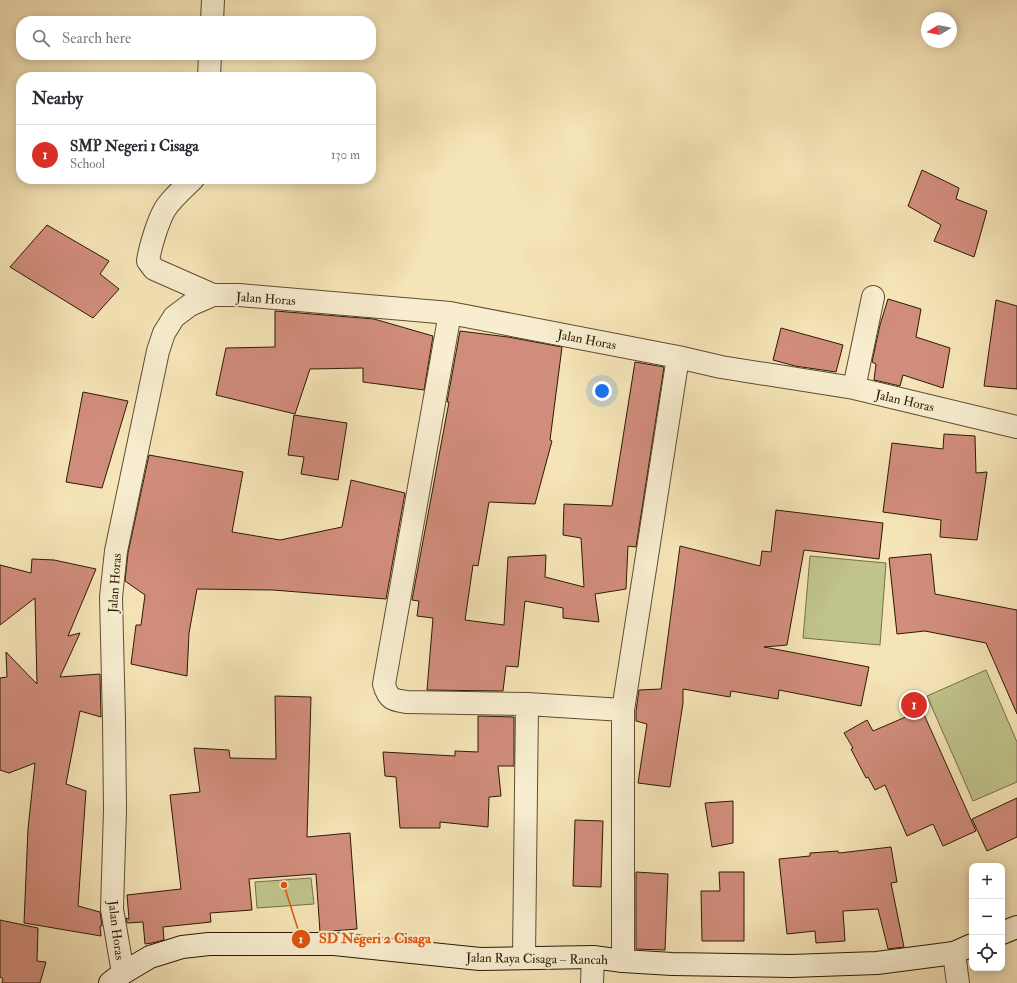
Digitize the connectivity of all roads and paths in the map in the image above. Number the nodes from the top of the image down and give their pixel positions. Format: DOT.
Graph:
graph roads {
  1 [pos="213,0"];
  2 [pos="212,16"];
  3 [pos="210,60"];
  4 [pos="209,72"];
  5 [pos="188,184"];
  6 [pos="213,295"];
  7 [pos="873,297"];
  8 [pos="450,313"];
  9 [pos="678,357"];
  10 [pos="854,388"];
  11 [pos="1017,426"];
  12 [pos="526,704"];
  13 [pos="623,710"];
  14 [pos="1017,927"];
  15 [pos="1005,932"];
  16 [pos="963,949"];
  17 [pos="524,957"];
  18 [pos="593,957"];
  19 [pos="623,961"];
  20 [pos="116,978"];
  21 [pos="592,983"];
  22 [pos="958,983"];
  1 -- 2 [label="street"];
  3 -- 4 [label="street"];
  5 -- 6 [label="street"];
  6 -- 8 [label="street, Jalan Horas"];
  6 -- 20 [label="street, Jalan Horas"];
  7 -- 10 [label="street"];
  8 -- 9 [label="street, Jalan Horas"];
  8 -- 12 [label="street"];
  9 -- 10 [label="street, Jalan Horas"];
  9 -- 13 [label="street"];
  10 -- 11 [label="street, Jalan Horas"];
  12 -- 13 [label="street"];
  12 -- 17 [label="street"];
  13 -- 19 [label="street"];
  14 -- 15 [label="street"];
  16 -- 19 [label="street, Jalan Raya Cisaga – Rancah"];
  16 -- 22 [label="street"];
  17 -- 18 [label="street, Jalan Raya Cisaga – Rancah"];
  17 -- 20 [label="street, Jalan Raya Cisaga – Rancah"];
  18 -- 19 [label="street, Jalan Raya Cisaga – Rancah"];
  18 -- 21 [label="street"];
}
